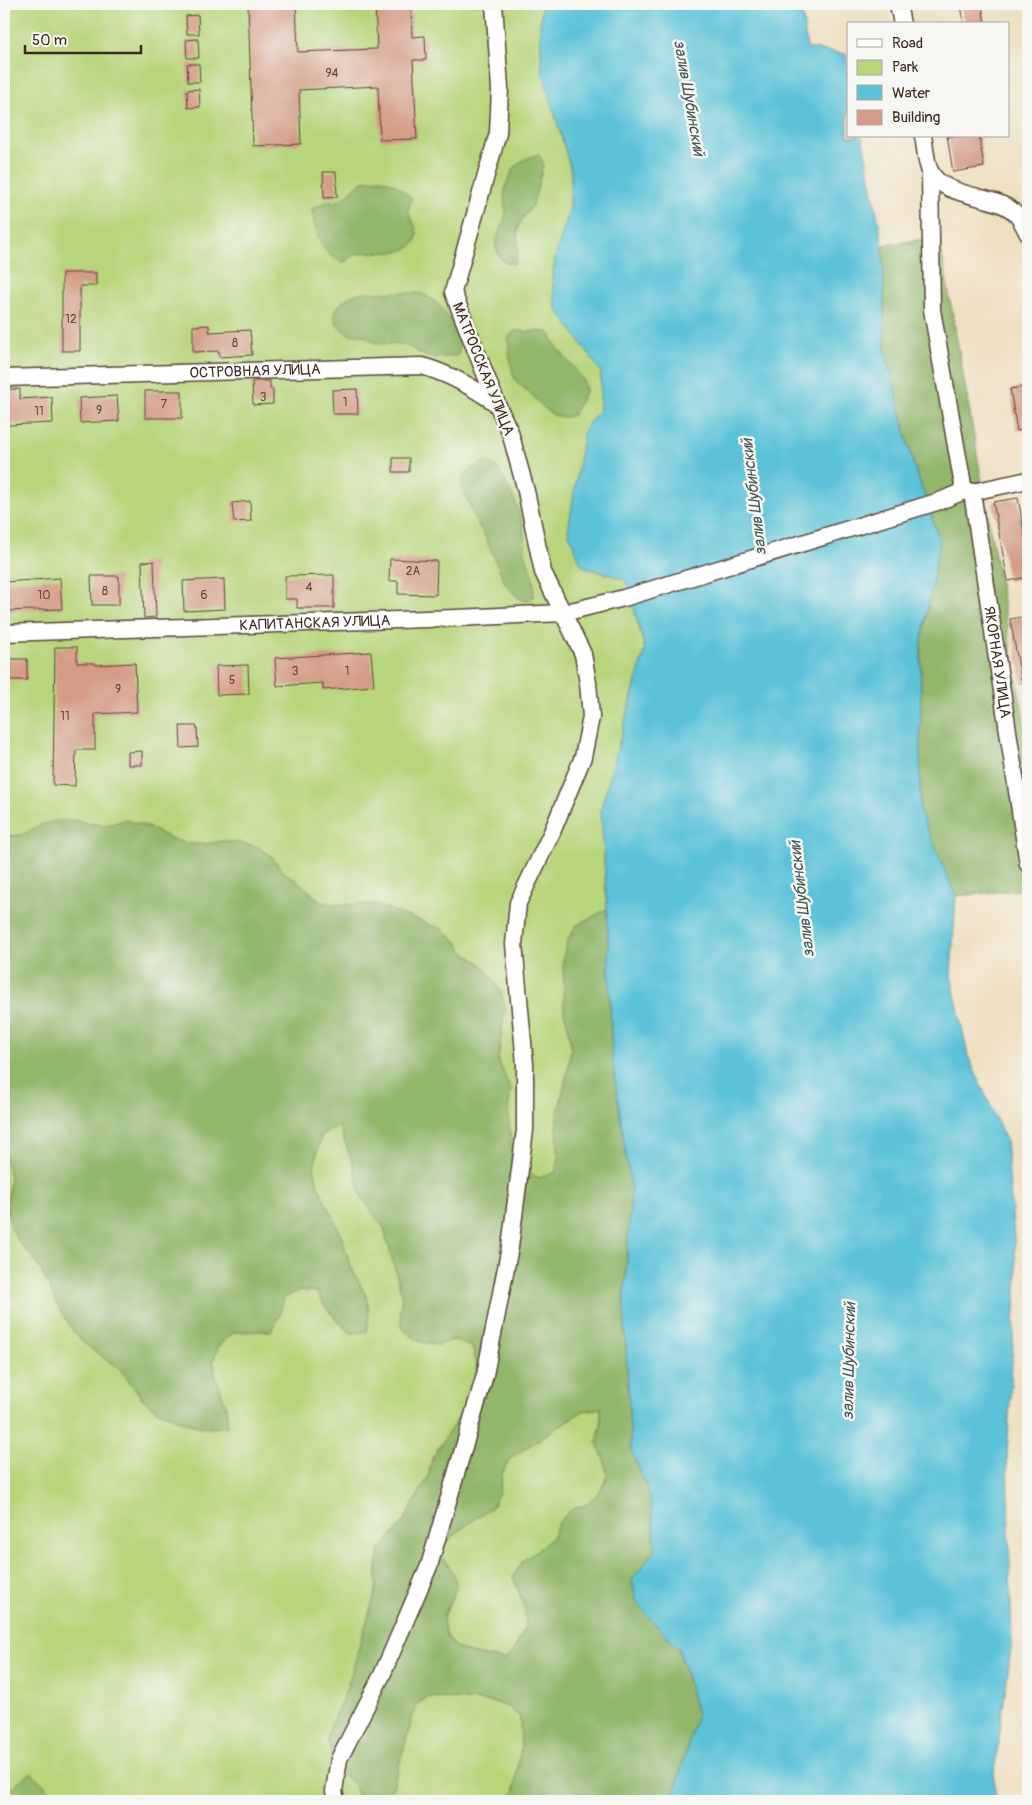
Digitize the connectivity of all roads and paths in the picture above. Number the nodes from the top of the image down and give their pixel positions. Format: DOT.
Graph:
graph roads {
  1 [pos="494,4"];
  2 [pos="898,4"];
  3 [pos="902,22"];
  4 [pos="923,138"];
  5 [pos="930,172"];
  6 [pos="1028,234"];
  7 [pos="4,378"];
  8 [pos="496,404"];
  9 [pos="1028,480"];
  10 [pos="968,491"];
  11 [pos="563,613"];
  12 [pos="4,633"];
  13 [pos="1028,864"];
  14 [pos="336,1801"];
  1 -- 8 [label="street, МАТРОССКАЯ УЛИЦА"];
  2 -- 3 [label="street"];
  4 -- 5 [label="street, ЯКОРНАЯ УЛИЦА"];
  5 -- 6 [label="street"];
  5 -- 10 [label="street, ЯКОРНАЯ УЛИЦА"];
  7 -- 8 [label="street, ОСТРОВНАЯ УЛИЦА"];
  8 -- 11 [label="street, МАТРОССКАЯ УЛИЦА"];
  9 -- 10 [label="street, КАПИТАНСКАЯ УЛИЦА"];
  10 -- 11 [label="street, КАПИТАНСКАЯ УЛИЦА"];
  10 -- 13 [label="street, ЯКОРНАЯ УЛИЦА"];
  11 -- 12 [label="street, КАПИТАНСКАЯ УЛИЦА"];
  11 -- 14 [label="street, МАТРОССКАЯ УЛИЦА"];
}
